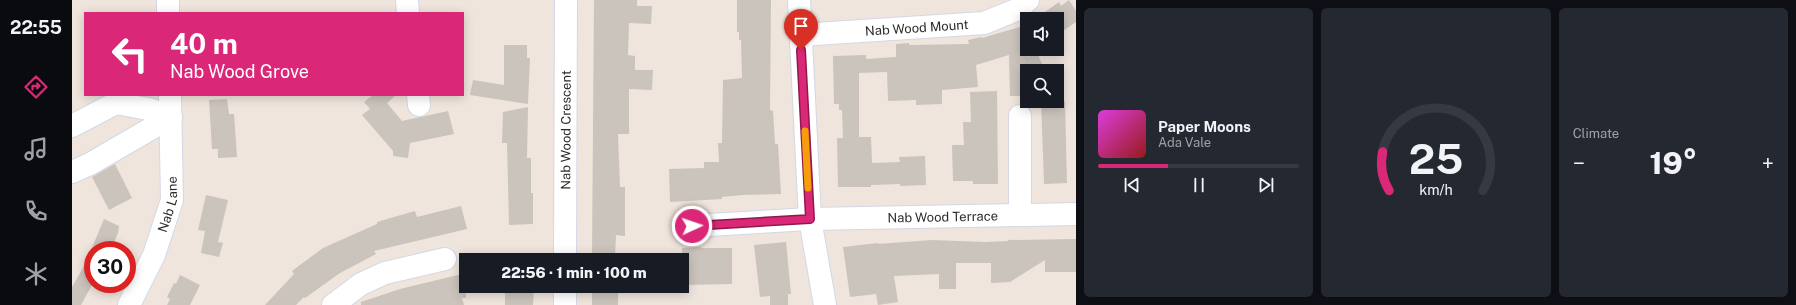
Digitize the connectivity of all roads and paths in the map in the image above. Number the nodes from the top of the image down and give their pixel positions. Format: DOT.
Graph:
graph roads {
  1 [pos="168,0"];
  2 [pos="407,0"];
  3 [pos="566,0"];
  4 [pos="799,0"];
  5 [pos="1028,0"];
  6 [pos="168,12"];
  7 [pos="408,12"];
  8 [pos="800,35"];
  9 [pos="170,96"];
  10 [pos="119,99"];
  11 [pos="1020,116"];
  12 [pos="170,117"];
  13 [pos="72,126"];
  14 [pos="72,172"];
  15 [pos="1020,214"];
  16 [pos="1076,214"];
  17 [pos="810,219"];
  18 [pos="692,226"];
  19 [pos="565,253"];
  20 [pos="445,259"];
  21 [pos="565,293"];
  22 [pos="129,305"];
  23 [pos="333,305"];
  24 [pos="565,305"];
  25 [pos="825,305"];
  1 -- 6 [label="street"];
  2 -- 7 [label="street"];
  3 -- 19 [label="street, Nab Wood Crescent"];
  4 -- 8 [label="street"];
  5 -- 8 [label="street, Nab Wood Mount"];
  8 -- 17 [label="street"];
  9 -- 12 [label="street, Nab Lane"];
  10 -- 12 [label="street"];
  10 -- 13 [label="street"];
  11 -- 15 [label="street"];
  12 -- 14 [label="street"];
  12 -- 22 [label="street, Nab Lane"];
  15 -- 16 [label="street, Nab Wood Terrace"];
  15 -- 17 [label="street, Nab Wood Terrace"];
  17 -- 18 [label="street, Nab Wood Terrace"];
  17 -- 25 [label="street"];
  20 -- 23 [label="street"];
  21 -- 24 [label="street"];
}
